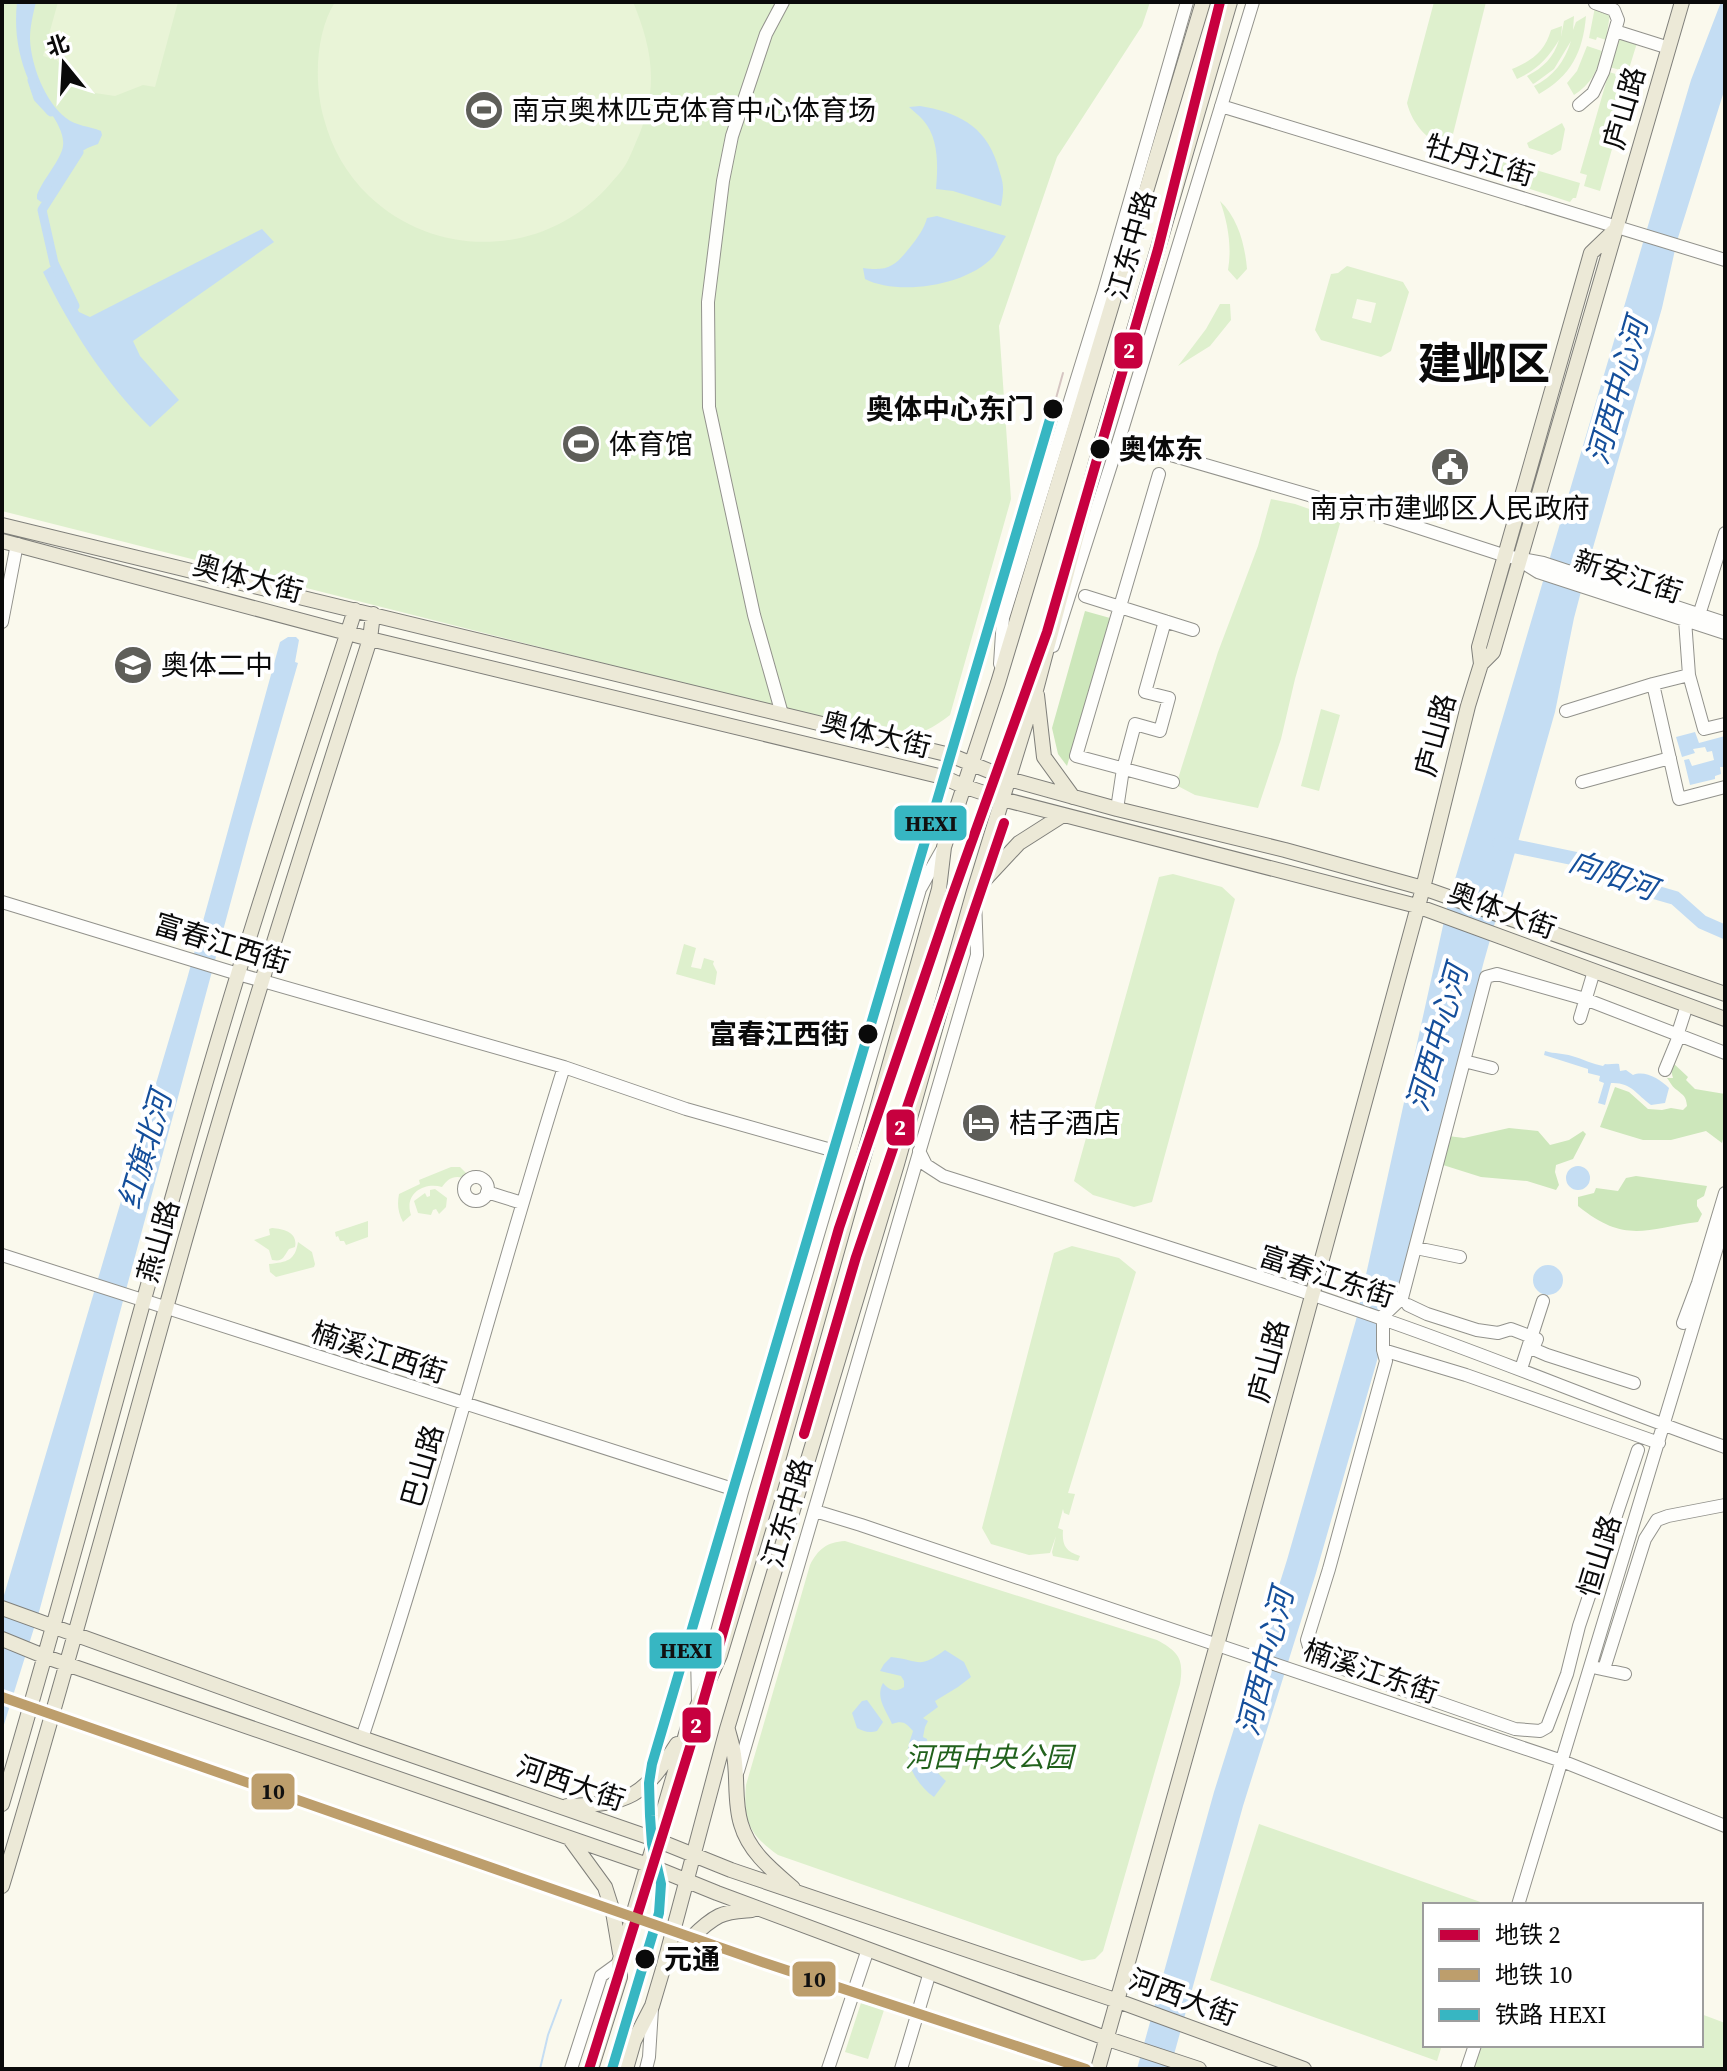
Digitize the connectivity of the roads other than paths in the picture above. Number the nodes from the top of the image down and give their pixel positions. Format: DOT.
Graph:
graph roads {
  1 [pos="783,2"];
  2 [pos="1187,2"];
  3 [pos="1203,2"];
  4 [pos="1230,2"];
  5 [pos="1253,2"];
  6 [pos="1682,2"];
  7 [pos="1595,3"];
  8 [pos="1615,31"];
  9 [pos="1669,48"];
  10 [pos="1579,105"];
  11 [pos="1221,106"];
  12 [pos="1617,228"];
  13 [pos="1725,260"];
  14 [pos="1119,440"];
  15 [pos="1159,474"];
  16 [pos="2,525"];
  17 [pos="1725,533"];
  18 [pos="10,542"];
  19 [pos="1513,558"];
  20 [pos="1597,586"];
  21 [pos="1085,596"];
  22 [pos="1120,608"];
  23 [pos="355,610"];
  24 [pos="373,614"];
  25 [pos="1699,615"];
  26 [pos="1685,620"];
  27 [pos="1165,621"];
  28 [pos="2,622"];
  29 [pos="1725,623"];
  30 [pos="1193,630"];
  31 [pos="348,632"];
  32 [pos="1725,633"];
  33 [pos="370,639"];
  34 [pos="1689,675"];
  35 [pos="998,683"];
  36 [pos="1653,684"];
  37 [pos="1036,690"];
  38 [pos="1566,711"];
  39 [pos="782,714"];
  40 [pos="1725,724"];
  41 [pos="1670,758"];
  42 [pos="970,764"];
  43 [pos="1123,769"];
  44 [pos="1009,779"];
  45 [pos="1173,782"];
  46 [pos="1582,782"];
  47 [pos="963,786"];
  48 [pos="1725,787"];
  49 [pos="1073,797"];
  50 [pos="1002,799"];
  51 [pos="1117,809"];
  52 [pos="1063,815"];
  53 [pos="944,847"];
  54 [pos="1423,888"];
  55 [pos="974,891"];
  56 [pos="2,902"];
  57 [pos="1417,906"];
  58 [pos="1594,971"];
  59 [pos="238,974"];
  60 [pos="261,980"];
  61 [pos="1725,994"];
  62 [pos="1585,999"];
  63 [pos="1687,1005"];
  64 [pos="1580,1018"];
  65 [pos="1725,1019"];
  66 [pos="1678,1036"];
  67 [pos="1725,1053"];
  68 [pos="1464,1061"];
  69 [pos="564,1067"];
  70 [pos="1492,1068"];
  71 [pos="1665,1070"];
  72 [pos="919,1151"];
  73 [pos="842,1153"];
  74 [pos="487,1192"];
  75 [pos="1725,1193"];
  76 [pos="522,1203"];
  77 [pos="1725,1221"];
  78 [pos="1416,1248"];
  79 [pos="2,1255"];
  80 [pos="1460,1257"];
  81 [pos="1312,1296"];
  82 [pos="143,1301"];
  83 [pos="1543,1301"];
  84 [pos="1408,1305"];
  85 [pos="166,1308"];
  86 [pos="1385,1320"];
  87 [pos="1683,1323"];
  88 [pos="1532,1337"];
  89 [pos="1383,1350"];
  90 [pos="1521,1369"];
  91 [pos="1634,1383"];
  92 [pos="465,1405"];
  93 [pos="1664,1425"];
  94 [pos="1659,1443"];
  95 [pos="1725,1447"];
  96 [pos="1638,1450"];
  97 [pos="742,1492"];
  98 [pos="1725,1505"];
  99 [pos="815,1511"];
  100 [pos="2,1608"];
  101 [pos="54,1627"];
  102 [pos="76,1635"];
  103 [pos="9,1642"];
  104 [pos="1217,1645"];
  105 [pos="46,1657"];
  106 [pos="68,1665"];
  107 [pos="1590,1666"];
  108 [pos="1604,1669"];
  109 [pos="1625,1674"];
  110 [pos="698,1701"];
  111 [pos="688,1727"];
  112 [pos="727,1729"];
  113 [pos="362,1738"];
  114 [pos="1562,1761"];
  115 [pos="736,1778"];
  116 [pos="2,1804"];
  117 [pos="558,1806"];
  118 [pos="1725,1826"];
  119 [pos="570,1838"];
  120 [pos="654,1839"];
  121 [pos="693,1855"];
  122 [pos="648,1865"];
  123 [pos="687,1881"];
  124 [pos="2,1886"];
  125 [pos="799,1893"];
  126 [pos="1519,1903"];
  127 [pos="763,1910"];
  128 [pos="868,1949"];
  129 [pos="620,1961"];
  130 [pos="663,1969"];
  131 [pos="930,1972"];
  132 [pos="1118,2001"];
  133 [pos="652,2006"];
  134 [pos="1108,2039"];
  135 [pos="1474,2047"];
  136 [pos="1193,2067"];
  137 [pos="571,2069"];
  138 [pos="591,2069"];
  139 [pos="626,2069"];
  140 [pos="646,2069"];
  141 [pos="828,2069"];
  142 [pos="901,2069"];
  143 [pos="1098,2069"];
  144 [pos="1304,2069"];
  145 [pos="1467,2069"];
  1 -- 39 [label="street"];
  2 -- 35 [label="street, 江东中路"];
  3 -- 35 [label="main road, 江东中路"];
  4 -- 37 [label="main road, 江东中路"];
  5 -- 11 [label="street, 江东中路"];
  6 -- 9 [label="main road, 庐山路"];
  7 -- 8 [label="street"];
  8 -- 9 [label="street"];
  8 -- 10 [label="street"];
  9 -- 12 [label="main road, 庐山路"];
  11 -- 12 [label="street, 牡丹江街"];
  11 -- 14 [label="street, 江东中路"];
  12 -- 13 [label="street, 牡丹江街"];
  12 -- 19 [label="main road, 庐山路"];
  14 -- 19 [label="street, 新安江街"];
  14 -- 37 [label="street, 江东中路"];
  15 -- 22 [label="street"];
  16 -- 23 [label="main road, 奥体大街"];
  17 -- 25 [label="street"];
  18 -- 28 [label="street"];
  18 -- 31 [label="main road, 奥体大街"];
  19 -- 20 [label="street, 新安江街"];
  19 -- 54 [label="main road, 庐山路"];
  20 -- 25 [label="street, 新安江街"];
  20 -- 26 [label="street, 新安江街"];
  21 -- 22 [label="street"];
  22 -- 27 [label="street"];
  22 -- 43 [label="street"];
  23 -- 24 [label="main road, 奥体大街"];
  23 -- 31 [label="main road, 燕山路"];
  24 -- 33 [label="main road, 燕山路"];
  24 -- 39 [label="main road, 奥体大街"];
  25 -- 29 [label="street, 新安江街"];
  26 -- 32 [label="street, 新安江街"];
  26 -- 34 [label="street"];
  27 -- 30 [label="street"];
  27 -- 43 [label="street"];
  31 -- 33 [label="main road, 奥体大街"];
  31 -- 59 [label="main road, 燕山路"];
  33 -- 47 [label="main road, 奥体大街"];
  33 -- 60 [label="main road, 燕山路"];
  34 -- 36 [label="street"];
  34 -- 40 [label="street"];
  35 -- 42 [label="main road, 江东中路"];
  36 -- 38 [label="street"];
  36 -- 41 [label="street"];
  37 -- 44 [label="main road, 江东中路"];
  37 -- 49 [label="main road"];
  39 -- 42 [label="main road, 奥体大街"];
  41 -- 46 [label="street"];
  41 -- 48 [label="street"];
  42 -- 44 [label="main road, 奥体大街"];
  42 -- 47 [label="main road, 江东中路"];
  43 -- 45 [label="street"];
  43 -- 51 [label="street"];
  44 -- 49 [label="main road, 奥体大街"];
  44 -- 50 [label="main road, 江东中路"];
  47 -- 50 [label="main road, 奥体大街"];
  47 -- 53 [label="main road, 江东中路"];
  49 -- 51 [label="main road, 奥体大街"];
  50 -- 52 [label="main road, 奥体大街"];
  50 -- 55 [label="main road, 江东中路"];
  51 -- 54 [label="main road, 奥体大街"];
  52 -- 55 [label="main road"];
  52 -- 57 [label="main road, 奥体大街"];
  53 -- 73 [label="street, 江东中路"];
  53 -- 110 [label="main road, 江东中路"];
  54 -- 57 [label="main road, 庐山路"];
  54 -- 61 [label="main road, 奥体大街"];
  55 -- 72 [label="street, 江东中路"];
  55 -- 112 [label="main road, 江东中路"];
  56 -- 59 [label="street, 富春江西街"];
  57 -- 58 [label="main road, 奥体大街"];
  57 -- 81 [label="main road, 庐山路"];
  58 -- 62 [label="street"];
  58 -- 63 [label="main road, 奥体大街"];
  59 -- 60 [label="street, 富春江西街"];
  59 -- 82 [label="main road, 燕山路"];
  60 -- 69 [label="street, 富春江西街"];
  60 -- 85 [label="main road, 燕山路"];
  62 -- 64 [label="street"];
  62 -- 66 [label="street"];
  62 -- 68 [label="street"];
  63 -- 65 [label="main road, 奥体大街"];
  63 -- 66 [label="street"];
  66 -- 67 [label="street"];
  66 -- 71 [label="street"];
  68 -- 70 [label="street"];
  68 -- 78 [label="street"];
  69 -- 73 [label="street, 富春江西街"];
  69 -- 76 [label="street, 巴山路"];
  72 -- 81 [label="street, 富春江东街"];
  72 -- 99 [label="street, 江东中路"];
  73 -- 97 [label="street, 江东中路"];
  74 -- 76 [label="street"];
  75 -- 87 [label="street"];
  76 -- 92 [label="street, 巴山路"];
  77 -- 93 [label="street, 恒山路"];
  78 -- 80 [label="street"];
  78 -- 86 [label="street"];
  79 -- 82 [label="street, 楠溪江西街"];
  81 -- 86 [label="street, 富春江东街"];
  81 -- 104 [label="main road, 庐山路"];
  82 -- 85 [label="street, 楠溪江西街"];
  82 -- 101 [label="main road, 燕山路"];
  83 -- 88 [label="street"];
  84 -- 88 [label="street"];
  85 -- 92 [label="street, 楠溪江西街"];
  85 -- 102 [label="main road, 燕山路"];
  86 -- 89 [label="street"];
  86 -- 90 [label="street, 富春江东街"];
  88 -- 90 [label="street"];
  88 -- 91 [label="street"];
  89 -- 94 [label="street"];
  89 -- 96 [label="street"];
  90 -- 93 [label="street, 富春江东街"];
  92 -- 97 [label="street, 楠溪江西街"];
  92 -- 113 [label="street, 巴山路"];
  93 -- 94 [label="street, 恒山路"];
  93 -- 95 [label="street, 富春江东街"];
  94 -- 107 [label="street, 恒山路"];
  97 -- 110 [label="street, 江东中路"];
  98 -- 108 [label="street"];
  99 -- 104 [label="street, 楠溪江东街"];
  99 -- 115 [label="street, 江东中路"];
  100 -- 101 [label="main road, 河西大街"];
  101 -- 102 [label="main road, 河西大街"];
  101 -- 105 [label="main road, 燕山路"];
  102 -- 106 [label="main road, 燕山路"];
  102 -- 113 [label="main road, 河西大街"];
  103 -- 105 [label="main road, 河西大街"];
  104 -- 114 [label="street, 楠溪江东街"];
  104 -- 132 [label="main road, 庐山路"];
  105 -- 106 [label="main road, 河西大街"];
  105 -- 116 [label="main road, 燕山路"];
  106 -- 119 [label="main road, 河西大街"];
  106 -- 124 [label="main road, 燕山路"];
  107 -- 108 [label="street"];
  107 -- 114 [label="street, 恒山路"];
  108 -- 109 [label="street"];
  110 -- 111 [label="main road, 江东中路"];
  111 -- 117 [label="main road"];
  111 -- 120 [label="main road, 江东中路"];
  112 -- 115 [label="main road"];
  112 -- 121 [label="main road, 江东中路"];
  113 -- 117 [label="main road, 河西大街"];
  114 -- 118 [label="street, 楠溪江东街"];
  114 -- 126 [label="street, 恒山路"];
  115 -- 125 [label="main road"];
  117 -- 120 [label="main road, 河西大街"];
  119 -- 122 [label="main road, 河西大街"];
  119 -- 129 [label="main road"];
  120 -- 121 [label="main road, 河西大街"];
  120 -- 122 [label="main road, 江东中路"];
  121 -- 123 [label="main road, 江东中路"];
  121 -- 125 [label="main road, 河西大街"];
  122 -- 123 [label="main road, 河西大街"];
  122 -- 129 [label="main road, 江东中路"];
  123 -- 127 [label="main road, 河西大街"];
  123 -- 130 [label="main road, 江东中路"];
  125 -- 132 [label="main road, 河西大街"];
  127 -- 128 [label="main road, 河西大街"];
  127 -- 130 [label="main road"];
  128 -- 131 [label="main road, 河西大街"];
  128 -- 141 [label="street"];
  129 -- 137 [label="street"];
  129 -- 138 [label="main road, 江东中路"];
  130 -- 133 [label="main road, 江东中路"];
  131 -- 134 [label="main road, 河西大街"];
  131 -- 142 [label="street"];
  132 -- 134 [label="main road, 庐山路"];
  132 -- 144 [label="main road, 河西大街"];
  133 -- 139 [label="main road, 江东中路"];
  133 -- 140 [label="street, 江东中路"];
  134 -- 136 [label="main road, 河西大街"];
  134 -- 143 [label="main road, 庐山路"];
  135 -- 145 [label="street"];
}
